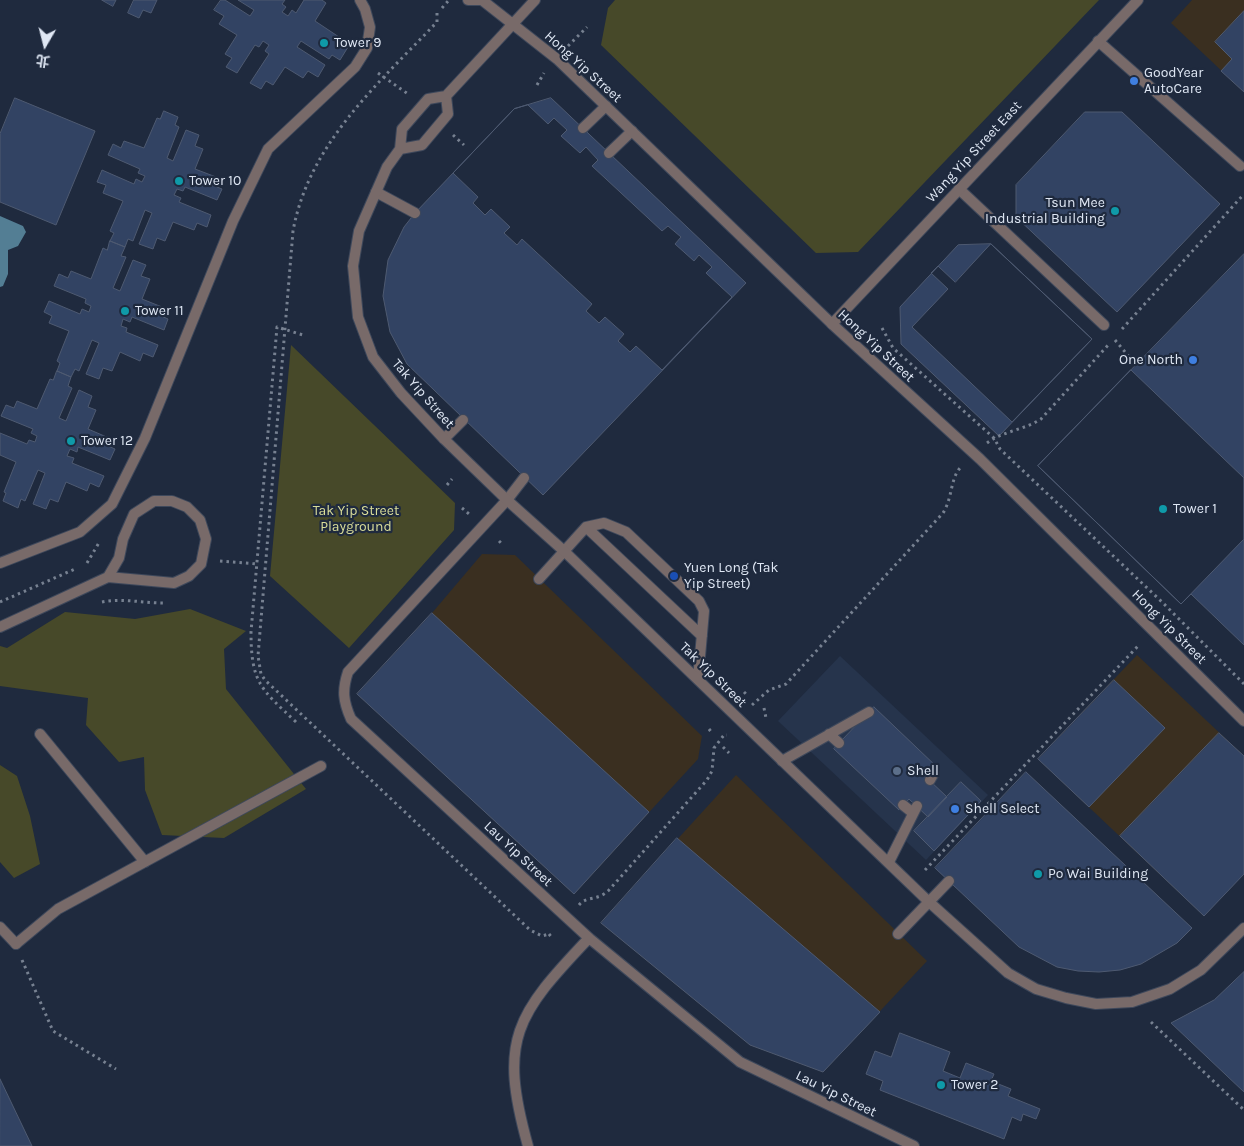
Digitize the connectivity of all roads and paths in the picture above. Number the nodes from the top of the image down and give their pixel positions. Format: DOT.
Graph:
graph roads {
  1 [pos="360,0"];
  2 [pos="449,0"];
  3 [pos="468,0"];
  4 [pos="481,0"];
  5 [pos="535,0"];
  6 [pos="1138,0"];
  7 [pos="442,8"];
  8 [pos="437,13"];
  9 [pos="513,24"];
  10 [pos="587,27"];
  11 [pos="576,36"];
  12 [pos="1098,41"];
  13 [pos="378,73"];
  14 [pos="541,76"];
  15 [pos="384,77"];
  16 [pos="537,85"];
  17 [pos="411,96"];
  18 [pos="446,96"];
  19 [pos="606,106"];
  20 [pos="583,128"];
  21 [pos="632,131"];
  22 [pos="450,132"];
  23 [pos="464,145"];
  24 [pos="400,149"];
  25 [pos="609,153"];
  26 [pos="1240,166"];
  27 [pos="959,189"];
  28 [pos="376,192"];
  29 [pos="1244,194"];
  30 [pos="415,213"];
  31 [pos="832,324"];
  32 [pos="1104,325"];
  33 [pos="882,328"];
  34 [pos="286,330"];
  35 [pos="303,335"];
  36 [pos="1114,338"];
  37 [pos="1131,359"];
  38 [pos="1040,419"];
  39 [pos="463,420"];
  40 [pos="444,439"];
  41 [pos="524,478"];
  42 [pos="452,480"];
  43 [pos="447,485"];
  44 [pos="506,500"];
  45 [pos="462,508"];
  46 [pos="943,513"];
  47 [pos="470,514"];
  48 [pos="586,527"];
  49 [pos="499,541"];
  50 [pos="503,546"];
  51 [pos="564,551"];
  52 [pos="219,561"];
  53 [pos="0,563"];
  54 [pos="257,564"];
  55 [pos="108,577"];
  56 [pos="539,579"];
  57 [pos="0,627"];
  58 [pos="702,636"];
  59 [pos="1139,645"];
  60 [pos="698,679"];
  61 [pos="1244,684"];
  62 [pos="744,692"];
  63 [pos="748,696"];
  64 [pos="751,707"];
  65 [pos="764,708"];
  66 [pos="868,712"];
  67 [pos="767,721"];
  68 [pos="1244,721"];
  69 [pos="296,722"];
  70 [pos="709,729"];
  71 [pos="712,733"];
  72 [pos="40,734"];
  73 [pos="829,734"];
  74 [pos="724,735"];
  75 [pos="839,744"];
  76 [pos="724,747"];
  77 [pos="729,753"];
  78 [pos="782,761"];
  79 [pos="321,766"];
  80 [pos="904,805"];
  81 [pos="145,862"];
  82 [pos="889,862"];
  83 [pos="925,870"];
  84 [pos="949,881"];
  85 [pos="928,901"];
  86 [pos="579,903"];
  87 [pos="0,927"];
  88 [pos="1244,928"];
  89 [pos="898,934"];
  90 [pos="589,938"];
  91 [pos="553,939"];
  92 [pos="16,944"];
  93 [pos="1152,1022"];
  94 [pos="116,1069"];
  95 [pos="1244,1110"];
  96 [pos="528,1146"];
  97 [pos="914,1146"];
  1 -- 53 [label="street"];
  2 -- 7 [label="path"];
  3 -- 4 [label="street, Hong Yip Street"];
  4 -- 9 [label="street, Hong Yip Street"];
  5 -- 9 [label="street, Tak Yip Street"];
  6 -- 12 [label="street, Wang Yip Street East"];
  8 -- 15 [label="path"];
  9 -- 18 [label="street, Tak Yip Street"];
  9 -- 19 [label="street, Hong Yip Street"];
  10 -- 11 [label="path"];
  12 -- 26 [label="street"];
  12 -- 27 [label="street, Wang Yip Street East"];
  13 -- 15 [label="path"];
  14 -- 16 [label="path"];
  15 -- 17 [label="path"];
  15 -- 34 [label="path"];
  18 -- 24 [label="street, Tak Yip Street"];
  18 -- 24 [label="street"];
  19 -- 20 [label="street"];
  19 -- 21 [label="street, Hong Yip Street"];
  21 -- 25 [label="street"];
  21 -- 31 [label="street, Hong Yip Street"];
  22 -- 23 [label="path"];
  24 -- 28 [label="street, Tak Yip Street"];
  27 -- 31 [label="street, Wang Yip Street East"];
  27 -- 32 [label="street"];
  28 -- 30 [label="street"];
  28 -- 40 [label="street, Tak Yip Street"];
  29 -- 36 [label="path"];
  31 -- 68 [label="street, Hong Yip Street"];
  32 -- 36 [label="path"];
  33 -- 61 [label="path"];
  34 -- 35 [label="path"];
  34 -- 54 [label="path"];
  34 -- 91 [label="path"];
  36 -- 37 [label="path"];
  36 -- 38 [label="path"];
  39 -- 40 [label="street"];
  40 -- 44 [label="street, Tak Yip Street"];
  41 -- 44 [label="street, Lau Yip Street"];
  42 -- 43 [label="path"];
  44 -- 51 [label="street, Tak Yip Street"];
  44 -- 90 [label="street, Lau Yip Street"];
  45 -- 47 [label="path"];
  46 -- 64 [label="path"];
  48 -- 51 [label="street"];
  48 -- 58 [label="street"];
  48 -- 58 [label="street"];
  49 -- 50 [label="path"];
  51 -- 56 [label="street"];
  51 -- 60 [label="street, Tak Yip Street"];
  52 -- 54 [label="path"];
  54 -- 69 [label="path"];
  55 -- 55 [label="street"];
  55 -- 57 [label="street"];
  58 -- 60 [label="street"];
  59 -- 83 [label="path"];
  60 -- 78 [label="street, Tak Yip Street"];
  62 -- 63 [label="path"];
  65 -- 67 [label="path"];
  66 -- 73 [label="street"];
  70 -- 71 [label="path"];
  72 -- 81 [label="street"];
  73 -- 75 [label="street"];
  73 -- 78 [label="street"];
  74 -- 86 [label="path"];
  76 -- 77 [label="path"];
  78 -- 82 [label="street, Tak Yip Street"];
  79 -- 81 [label="street"];
  80 -- 82 [label="street"];
  81 -- 92 [label="street"];
  82 -- 85 [label="street, Tak Yip Street"];
  84 -- 85 [label="street"];
  85 -- 88 [label="street, Tak Yip Street"];
  85 -- 89 [label="street"];
  87 -- 92 [label="street"];
  90 -- 96 [label="street"];
  90 -- 97 [label="street, Lau Yip Street"];
  92 -- 94 [label="path"];
  93 -- 95 [label="path"];
}
